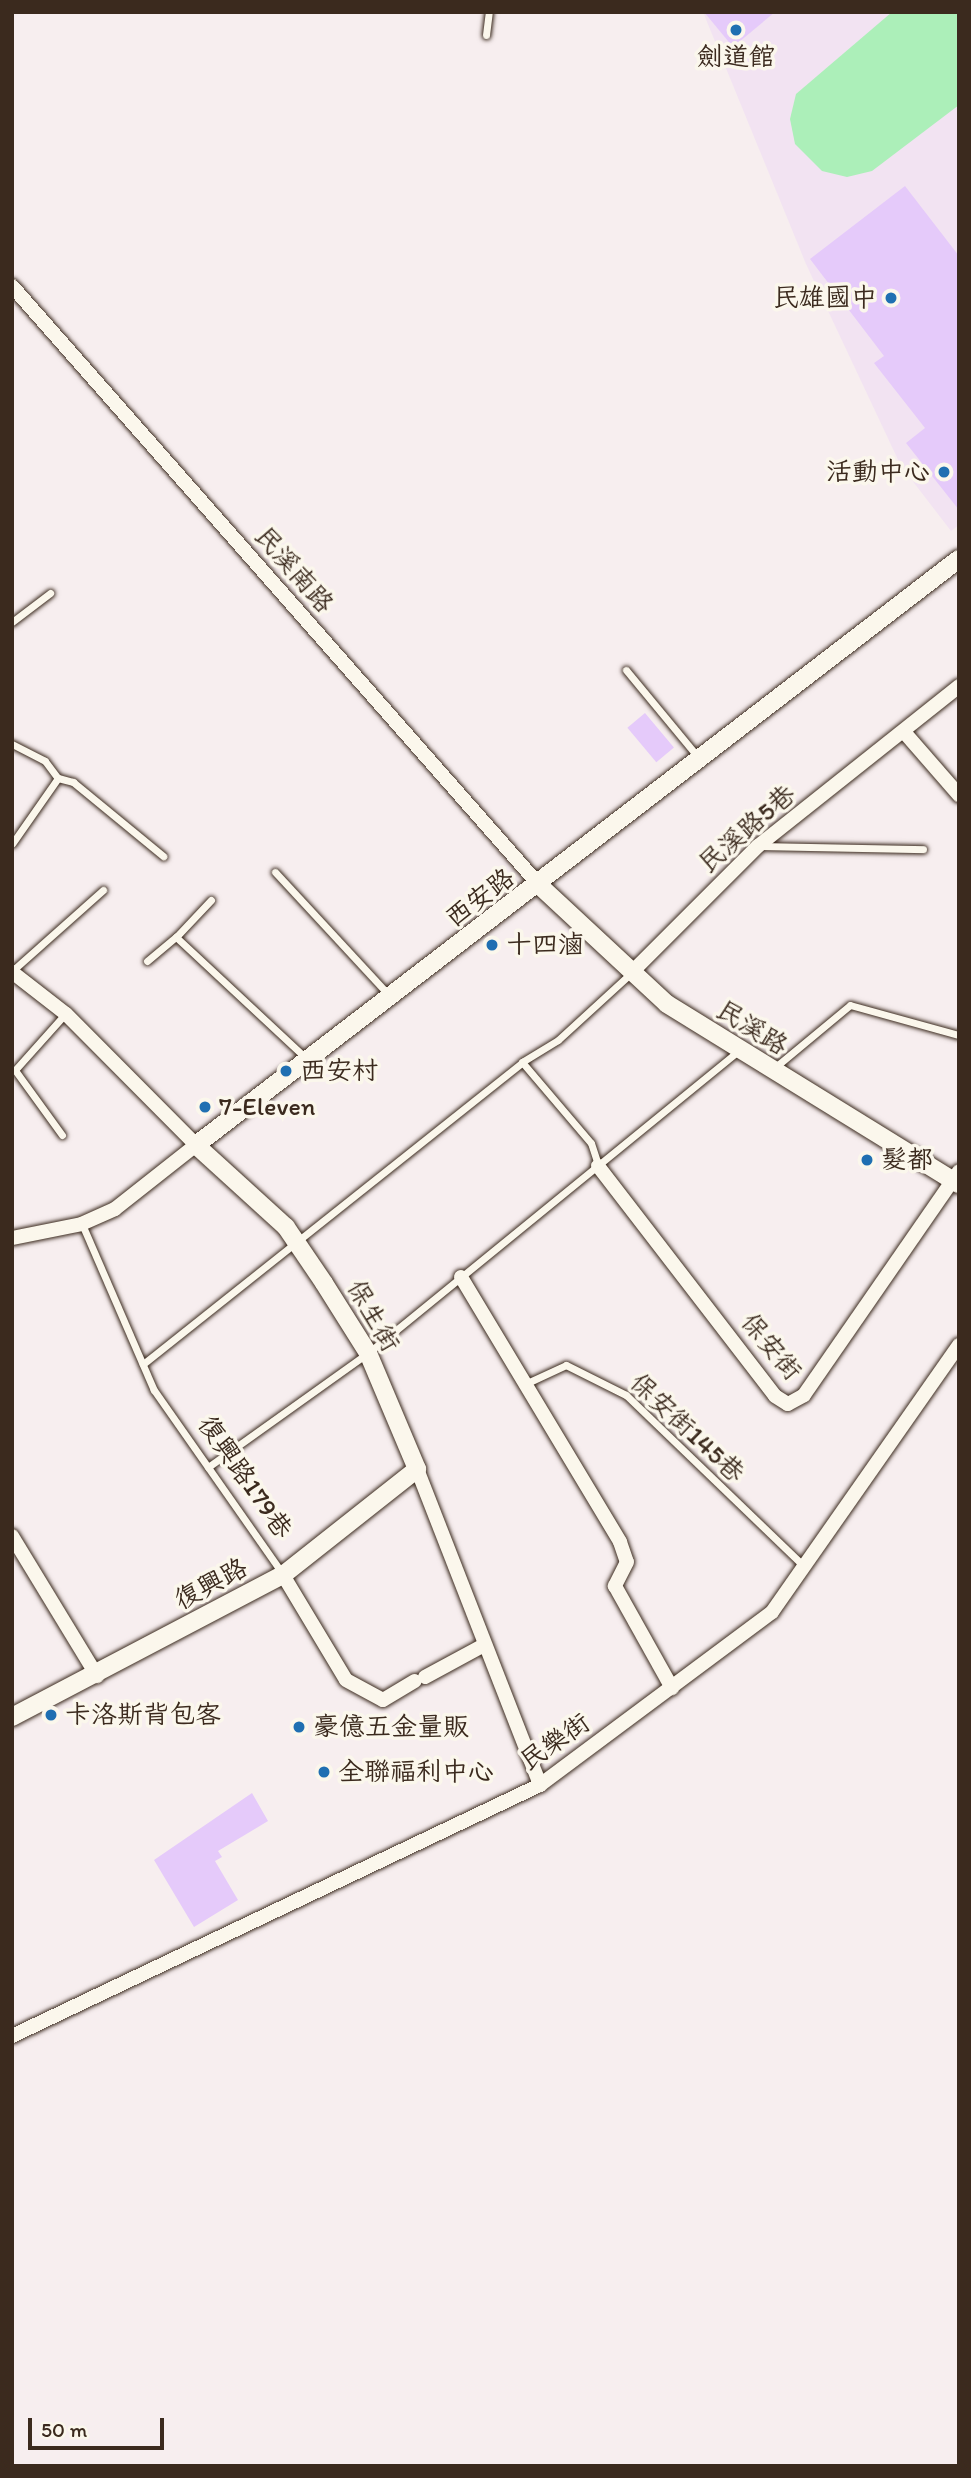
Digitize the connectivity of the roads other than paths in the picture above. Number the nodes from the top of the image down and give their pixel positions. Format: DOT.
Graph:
graph roads {
  1 [pos="489,12"];
  2 [pos="485,34"];
  3 [pos="12,286"];
  4 [pos="959,559"];
  5 [pos="50,593"];
  6 [pos="12,622"];
  7 [pos="626,670"];
  8 [pos="959,686"];
  9 [pos="904,732"];
  10 [pos="12,744"];
  11 [pos="701,760"];
  12 [pos="58,778"];
  13 [pos="959,795"];
  14 [pos="12,844"];
  15 [pos="758,846"];
  16 [pos="923,849"];
  17 [pos="163,856"];
  18 [pos="275,872"];
  19 [pos="540,886"];
  20 [pos="103,890"];
  21 [pos="211,900"];
  22 [pos="176,937"];
  23 [pos="147,961"];
  24 [pos="12,971"];
  25 [pos="631,972"];
  26 [pos="392,998"];
  27 [pos="66,1014"];
  28 [pos="959,1035"];
  29 [pos="737,1052"];
  30 [pos="308,1061"];
  31 [pos="522,1062"];
  32 [pos="770,1072"];
  33 [pos="62,1135"];
  34 [pos="196,1145"];
  35 [pos="598,1166"];
  36 [pos="956,1178"];
  37 [pos="82,1224"];
  38 [pos="12,1238"];
  39 [pos="298,1245"];
  40 [pos="461,1277"];
  41 [pos="959,1345"];
  42 [pos="368,1353"];
  43 [pos="143,1364"];
  44 [pos="524,1384"];
  45 [pos="208,1467"];
  46 [pos="417,1469"];
  47 [pos="12,1536"];
  48 [pos="804,1567"];
  49 [pos="283,1575"];
  50 [pos="484,1645"];
  51 [pos="97,1676"];
  52 [pos="672,1688"];
  53 [pos="12,1717"];
  54 [pos="540,1785"];
  55 [pos="12,2036"];
  1 -- 2 [label="lane"];
  3 -- 19 [label="street, 民溪南路"];
  4 -- 11 [label="street, 西安路"];
  5 -- 6 [label="lane"];
  7 -- 11 [label="lane"];
  8 -- 9 [label="street, 民溪路5巷"];
  9 -- 13 [label="street"];
  9 -- 15 [label="street, 民溪路5巷"];
  10 -- 12 [label="lane"];
  11 -- 19 [label="street, 西安路"];
  12 -- 14 [label="lane"];
  12 -- 17 [label="lane"];
  15 -- 16 [label="lane"];
  15 -- 25 [label="street, 民溪路5巷"];
  18 -- 26 [label="lane"];
  19 -- 25 [label="street, 民溪路"];
  19 -- 26 [label="street, 西安路"];
  20 -- 24 [label="lane"];
  21 -- 22 [label="lane"];
  22 -- 23 [label="lane"];
  22 -- 30 [label="lane"];
  24 -- 27 [label="street, 保生街"];
  25 -- 29 [label="street, 民溪路"];
  25 -- 31 [label="lane"];
  26 -- 30 [label="street, 西安路"];
  27 -- 33 [label="lane"];
  27 -- 34 [label="street, 保生街"];
  28 -- 32 [label="lane"];
  29 -- 32 [label="street, 民溪路"];
  29 -- 35 [label="lane"];
  30 -- 34 [label="street, 西安路"];
  31 -- 35 [label="lane"];
  31 -- 39 [label="lane"];
  32 -- 36 [label="street, 民溪路"];
  34 -- 37 [label="street, 西安路"];
  34 -- 39 [label="street, 保生街"];
  35 -- 36 [label="street, 保安街"];
  35 -- 40 [label="lane"];
  37 -- 38 [label="street, 西安路"];
  37 -- 43 [label="lane, 復興路179巷"];
  39 -- 42 [label="street, 保生街"];
  39 -- 43 [label="lane"];
  40 -- 42 [label="lane"];
  40 -- 44 [label="street"];
  41 -- 48 [label="street, 民樂街"];
  42 -- 45 [label="lane"];
  42 -- 46 [label="street, 保生街"];
  43 -- 45 [label="lane, 復興路179巷"];
  44 -- 48 [label="lane, 保安街145巷"];
  44 -- 52 [label="street"];
  45 -- 49 [label="lane, 復興路179巷"];
  46 -- 49 [label="street, 復興路"];
  46 -- 50 [label="street, 保生街"];
  47 -- 51 [label="street"];
  48 -- 52 [label="street, 民樂街"];
  49 -- 50 [label="street, 復興路179巷"];
  49 -- 51 [label="street, 復興路"];
  50 -- 54 [label="street, 保生街"];
  51 -- 53 [label="street, 復興路"];
  52 -- 54 [label="street, 民樂街"];
  54 -- 55 [label="street, 民樂街"];
}
